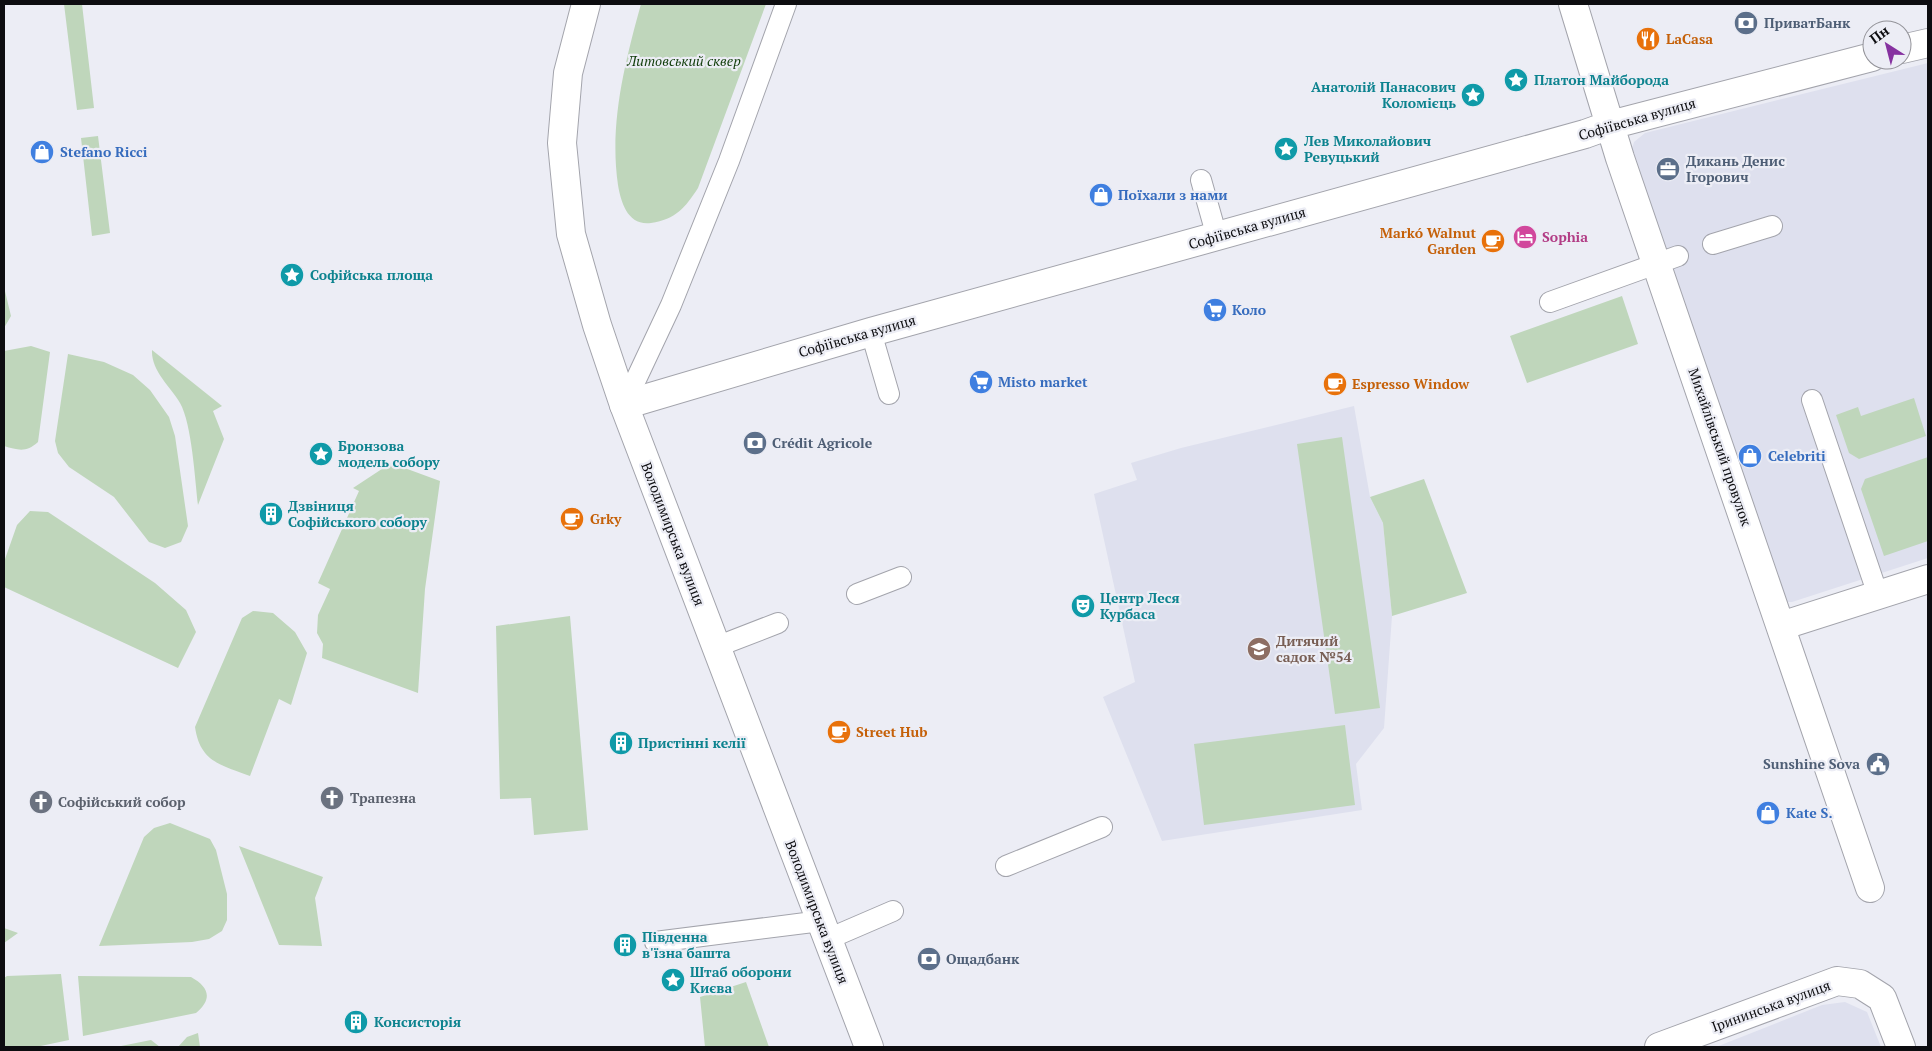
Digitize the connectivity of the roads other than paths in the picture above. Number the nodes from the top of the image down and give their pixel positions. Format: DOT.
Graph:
graph roads {
  1 [pos="586,4"];
  2 [pos="786,4"];
  3 [pos="1574,4"];
  4 [pos="1928,43"];
  5 [pos="1912,47"];
  6 [pos="1862,60"];
  7 [pos="1610,125"];
  8 [pos="1201,180"];
  9 [pos="1772,226"];
  10 [pos="1217,237"];
  11 [pos="1713,244"];
  12 [pos="1668,260"];
  13 [pos="1550,302"];
  14 [pos="871,332"];
  15 [pos="889,394"];
  16 [pos="1812,400"];
  17 [pos="624,405"];
  18 [pos="901,577"];
  19 [pos="1928,579"];
  20 [pos="857,594"];
  21 [pos="1878,595"];
  22 [pos="778,624"];
  23 [pos="1781,626"];
  24 [pos="716,647"];
  25 [pos="1102,828"];
  26 [pos="1006,866"];
  27 [pos="1870,888"];
  28 [pos="893,911"];
  29 [pos="824,930"];
  30 [pos="655,942"];
  31 [pos="869,1047"];
  32 [pos="1659,1047"];
  33 [pos="1901,1047"];
  1 -- 17 [label="street, Володимирська вулиця"];
  2 -- 17 [label="lane"];
  3 -- 7 [label="street, Михайлівський провулок"];
  4 -- 5 [label="street"];
  6 -- 7 [label="street, Софіївська вулиця"];
  7 -- 10 [label="street, Софіївська вулиця"];
  7 -- 12 [label="street, Михайлівський провулок"];
  8 -- 10 [label="lane"];
  9 -- 11 [label="lane"];
  10 -- 14 [label="street, Софіївська вулиця"];
  12 -- 13 [label="lane"];
  12 -- 23 [label="street, Михайлівський провулок"];
  14 -- 15 [label="lane"];
  14 -- 17 [label="street, Софіївська вулиця"];
  16 -- 21 [label="lane"];
  17 -- 24 [label="street, Володимирська вулиця"];
  18 -- 20 [label="lane"];
  19 -- 21 [label="street"];
  21 -- 23 [label="street"];
  22 -- 24 [label="lane"];
  23 -- 27 [label="street, Михайлівський провулок"];
  24 -- 29 [label="street, Володимирська вулиця"];
  25 -- 26 [label="lane"];
  28 -- 29 [label="lane"];
  29 -- 30 [label="lane"];
  29 -- 31 [label="street, Володимирська вулиця"];
  32 -- 33 [label="street, Ірининська вулиця"];
}
